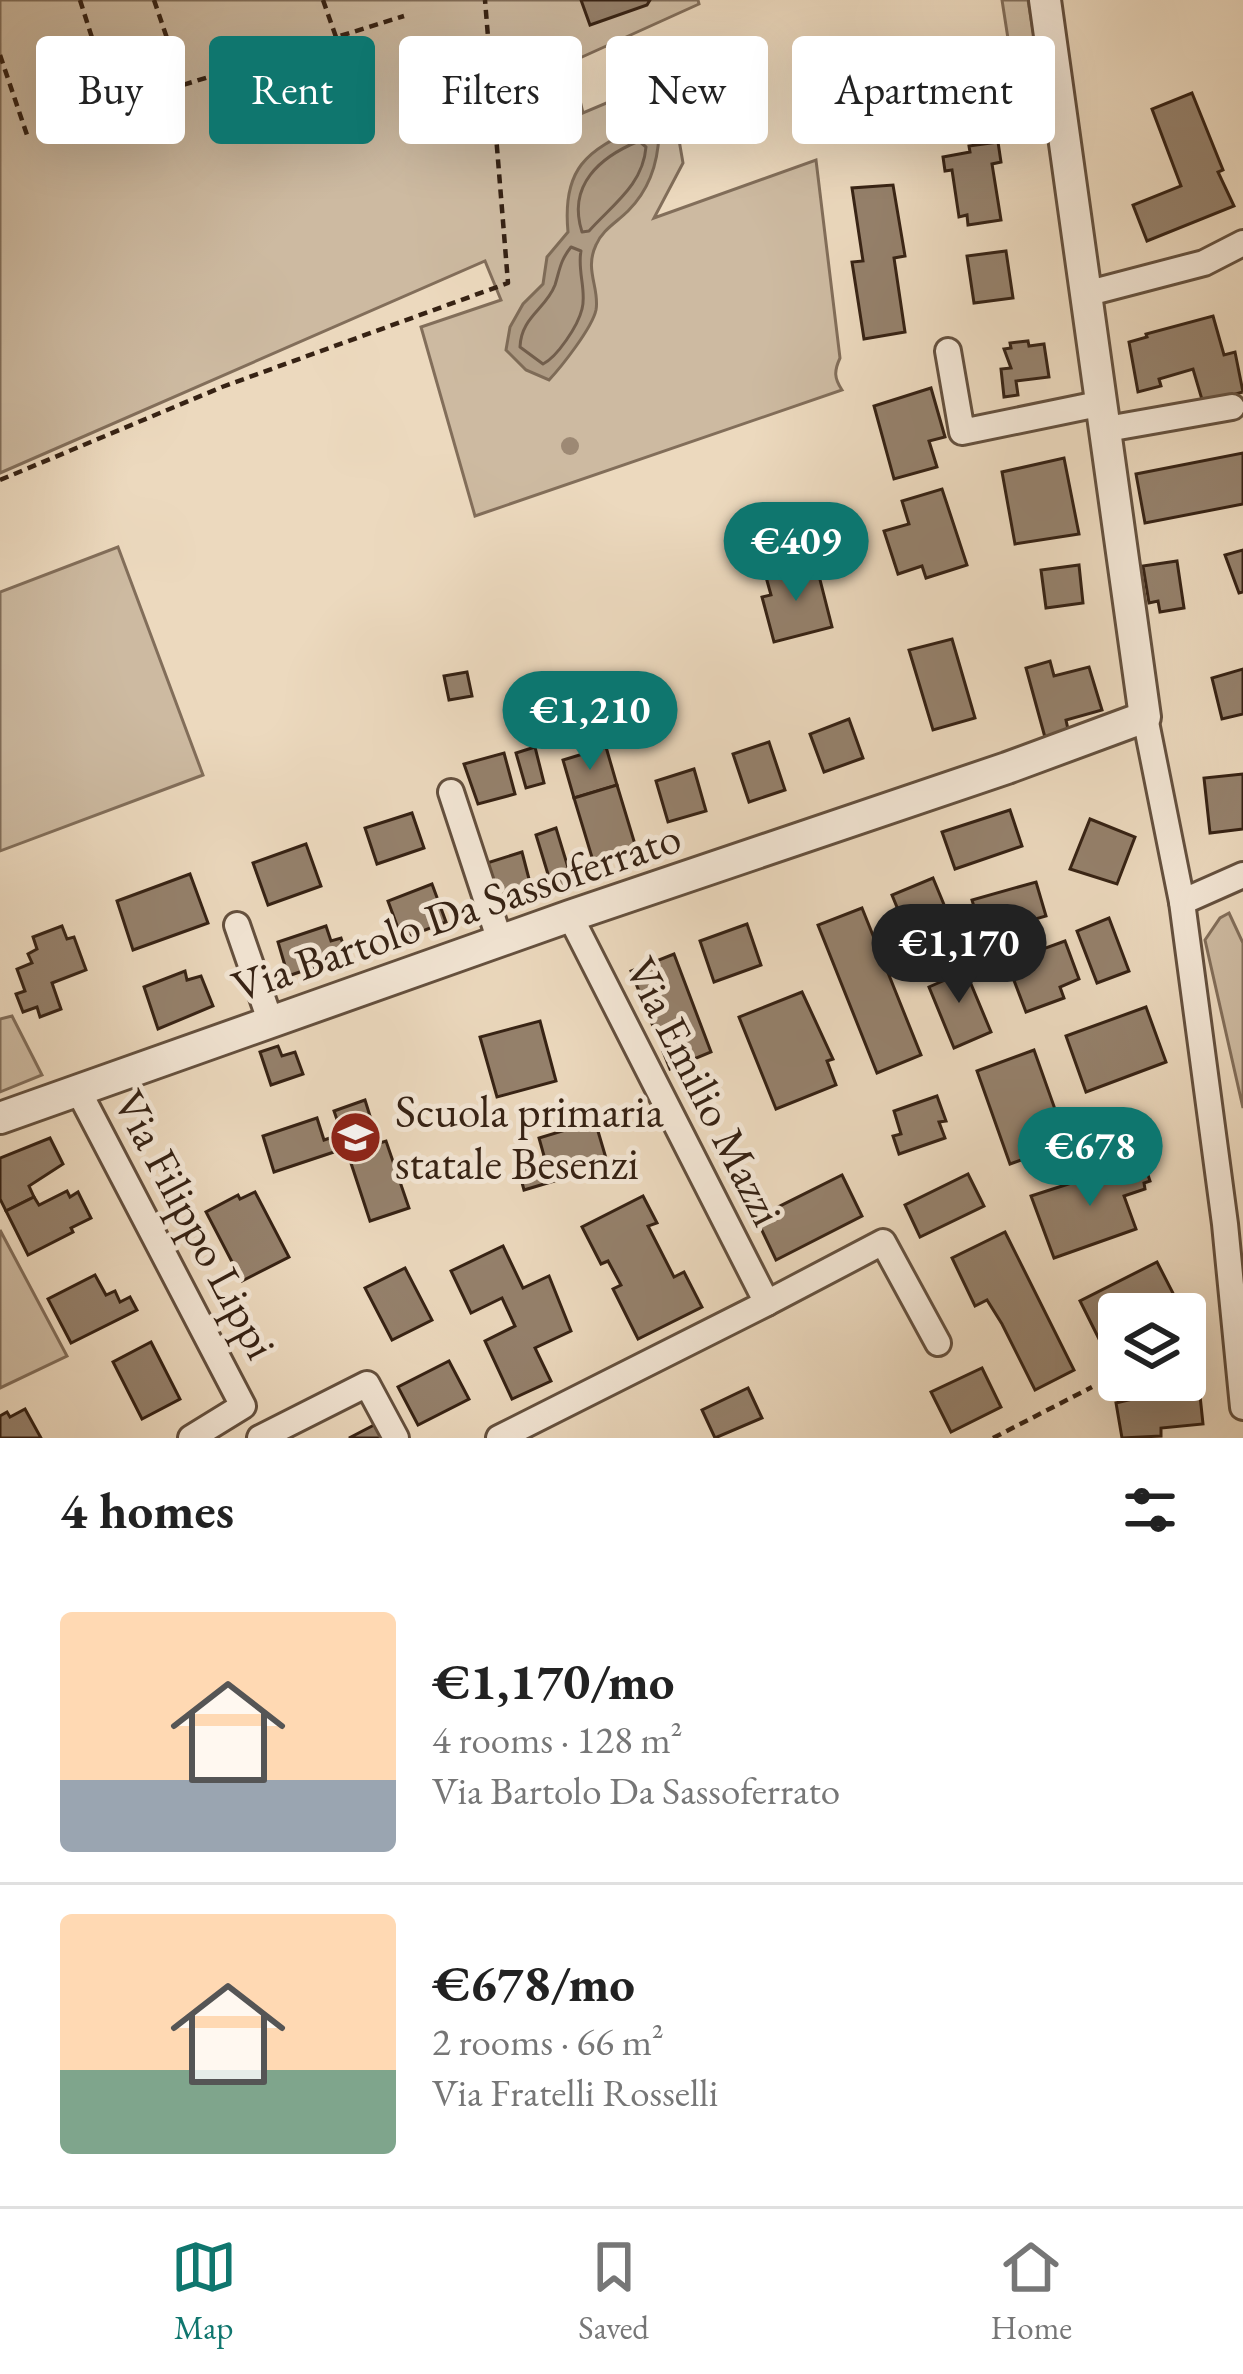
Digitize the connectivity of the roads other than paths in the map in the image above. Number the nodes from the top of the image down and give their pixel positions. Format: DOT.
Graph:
graph roads {
  1 [pos="1045,0"];
  2 [pos="1243,243"];
  3 [pos="1089,293"];
  4 [pos="948,351"];
  5 [pos="1232,406"];
  6 [pos="1105,416"];
  7 [pos="1145,717"];
  8 [pos="452,792"];
  9 [pos="1243,875"];
  10 [pos="1182,902"];
  11 [pos="570,916"];
  12 [pos="237,926"];
  13 [pos="500,941"];
  14 [pos="271,1023"];
  15 [pos="78,1090"];
  16 [pos="0,1118"];
  17 [pos="767,1303"];
  18 [pos="938,1343"];
  19 [pos="1243,1407"];
  20 [pos="190,1438"];
  21 [pos="260,1438"];
  22 [pos="396,1438"];
  23 [pos="499,1438"];
  1 -- 3 [label="street"];
  2 -- 3 [label="street"];
  3 -- 6 [label="street"];
  4 -- 6 [label="street"];
  5 -- 6 [label="street"];
  6 -- 7 [label="street"];
  7 -- 10 [label="street"];
  7 -- 11 [label="street, Via Bartolo Da Sassoferrato"];
  8 -- 13 [label="street"];
  9 -- 10 [label="street"];
  10 -- 19 [label="street"];
  11 -- 13 [label="street, Via Bartolo Da Sassoferrato"];
  11 -- 17 [label="street, Via Emilio Mazzi"];
  12 -- 14 [label="street"];
  13 -- 14 [label="street, Via Bartolo Da Sassoferrato"];
  14 -- 15 [label="street, Via Bartolo Da Sassoferrato"];
  15 -- 16 [label="street, Via Bartolo Da Sassoferrato"];
  15 -- 20 [label="street, Via Filippo Lippi"];
  17 -- 18 [label="street"];
  17 -- 23 [label="street"];
  21 -- 22 [label="street"];
}
